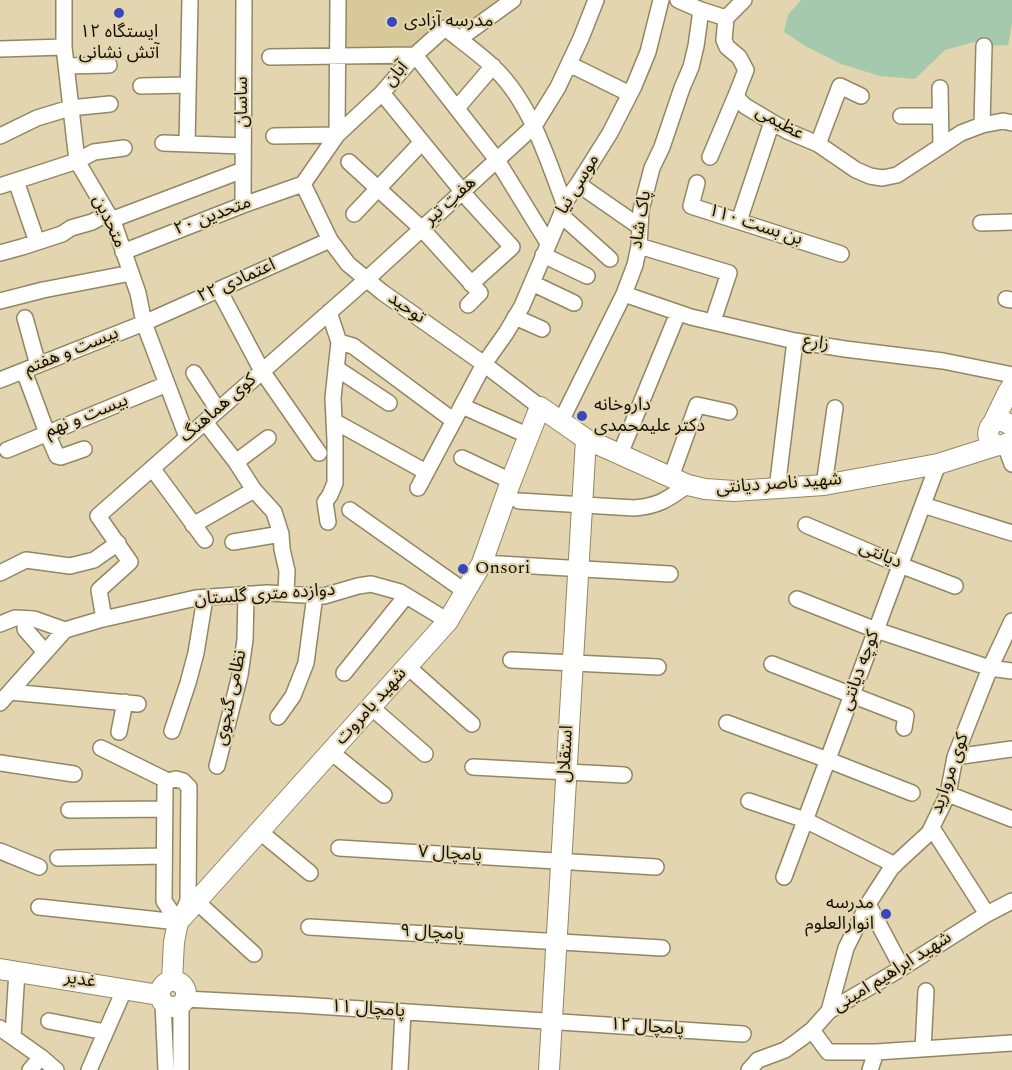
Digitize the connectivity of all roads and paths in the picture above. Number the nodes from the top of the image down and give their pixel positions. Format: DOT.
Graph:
graph roads {
  1 [pos="64,0"];
  2 [pos="190,0"];
  3 [pos="244,0"];
  4 [pos="338,0"];
  5 [pos="513,0"];
  6 [pos="597,0"];
  7 [pos="661,0"];
  8 [pos="678,0"];
  9 [pos="744,0"];
  10 [pos="701,10"];
  11 [pos="726,18"];
  12 [pos="459,39"];
  13 [pos="984,46"];
  14 [pos="64,47"];
  15 [pos="0,49"];
  16 [pos="338,55"];
  17 [pos="415,55"];
  18 [pos="270,57"];
  19 [pos="569,64"];
  20 [pos="109,65"];
  21 [pos="66,66"];
  22 [pos="493,66"];
  23 [pos="188,85"];
  24 [pos="141,86"];
  25 [pos="940,87"];
  26 [pos="382,93"];
  27 [pos="737,93"];
  28 [pos="630,94"];
  29 [pos="861,96"];
  30 [pos="110,104"];
  31 [pos="70,108"];
  32 [pos="457,108"];
  33 [pos="901,116"];
  34 [pos="940,116"];
  35 [pos="772,122"];
  36 [pos="1012,123"];
  37 [pos="982,125"];
  38 [pos="534,126"];
  39 [pos="337,135"];
  40 [pos="0,136"];
  41 [pos="274,136"];
  42 [pos="422,142"];
  43 [pos="163,143"];
  44 [pos="187,144"];
  45 [pos="818,144"];
  46 [pos="243,146"];
  47 [pos="940,146"];
  48 [pos="124,148"];
  49 [pos="710,157"];
  50 [pos="497,160"];
  51 [pos="77,161"];
  52 [pos="349,162"];
  53 [pos="243,170"];
  54 [pos="16,181"];
  55 [pos="697,183"];
  56 [pos="303,184"];
  57 [pos="578,184"];
  58 [pos="0,186"];
  59 [pos="378,188"];
  60 [pos="463,191"];
  61 [pos="243,205"];
  62 [pos="562,209"];
  63 [pos="354,214"];
  64 [pos="109,217"];
  65 [pos="739,221"];
  66 [pos="1012,222"];
  67 [pos="981,224"];
  68 [pos="640,227"];
  69 [pos="422,229"];
  70 [pos="330,240"];
  71 [pos="38,242"];
  72 [pos="639,246"];
  73 [pos="546,249"];
  74 [pos="123,252"];
  75 [pos="0,253"];
  76 [pos="841,254"];
  77 [pos="610,259"];
  78 [pos="130,273"];
  79 [pos="587,276"];
  80 [pos="367,279"];
  81 [pos="532,283"];
  82 [pos="471,284"];
  83 [pos="219,290"];
  84 [pos="624,294"];
  85 [pos="0,301"];
  86 [pos="574,303"];
  87 [pos="468,305"];
  88 [pos="329,312"];
  89 [pos="678,313"];
  90 [pos="515,317"];
  91 [pos="25,318"];
  92 [pos="712,321"];
  93 [pos="144,323"];
  94 [pos="542,329"];
  95 [pos="795,341"];
  96 [pos="339,342"];
  97 [pos="484,364"];
  98 [pos="31,368"];
  99 [pos="336,368"];
  100 [pos="262,371"];
  101 [pos="194,373"];
  102 [pos="1012,375"];
  103 [pos="0,380"];
  104 [pos="167,384"];
  105 [pos="1012,386"];
  106 [pos="1012,400"];
  107 [pos="389,403"];
  108 [pos="462,406"];
  109 [pos="540,407"];
  110 [pos="835,408"];
  111 [pos="218,410"];
  112 [pos="729,412"];
  113 [pos="334,421"];
  114 [pos="454,421"];
  115 [pos="561,421"];
  116 [pos="205,422"];
  117 [pos="47,434"];
  118 [pos="1004,434"];
  119 [pos="529,436"];
  120 [pos="187,437"];
  121 [pos="268,438"];
  122 [pos="586,439"];
  123 [pos="84,449"];
  124 [pos="6,450"];
  125 [pos="319,453"];
  126 [pos="620,454"];
  127 [pos="462,458"];
  128 [pos="236,462"];
  129 [pos="938,464"];
  130 [pos="1012,464"];
  131 [pos="152,468"];
  132 [pos="426,472"];
  133 [pos="511,481"];
  134 [pos="680,481"];
  135 [pos="825,485"];
  136 [pos="418,488"];
  137 [pos="777,489"];
  138 [pos="254,490"];
  139 [pos="519,501"];
  140 [pos="582,505"];
  141 [pos="923,505"];
  142 [pos="350,510"];
  143 [pos="328,522"];
  144 [pos="193,525"];
  145 [pos="806,525"];
  146 [pos="1012,533"];
  147 [pos="281,534"];
  148 [pos="205,540"];
  149 [pos="233,542"];
  150 [pos="118,543"];
  151 [pos="482,563"];
  152 [pos="900,565"];
  153 [pos="578,568"];
  154 [pos="0,573"];
  155 [pos="670,573"];
  156 [pos="955,586"];
  157 [pos="466,592"];
  158 [pos="286,594"];
  159 [pos="246,595"];
  160 [pos="315,595"];
  161 [pos="406,596"];
  162 [pos="205,598"];
  163 [pos="797,599"];
  164 [pos="104,619"];
  165 [pos="448,621"];
  166 [pos="1012,623"];
  167 [pos="0,624"];
  168 [pos="25,629"];
  169 [pos="65,630"];
  170 [pos="876,630"];
  171 [pos="45,652"];
  172 [pos="511,660"];
  173 [pos="572,663"];
  174 [pos="772,664"];
  175 [pos="408,667"];
  176 [pos="658,667"];
  177 [pos="990,668"];
  178 [pos="1012,671"];
  179 [pos="344,673"];
  180 [pos="852,694"];
  181 [pos="5,698"];
  182 [pos="371,707"];
  183 [pos="278,717"];
  184 [pos="727,723"];
  185 [pos="472,724"];
  186 [pos="904,728"];
  187 [pos="172,731"];
  188 [pos="119,732"];
  189 [pos="101,748"];
  190 [pos="1012,749"];
  191 [pos="331,752"];
  192 [pos="425,754"];
  193 [pos="955,757"];
  194 [pos="828,759"];
  195 [pos="0,763"];
  196 [pos="217,766"];
  197 [pos="473,767"];
  198 [pos="566,772"];
  199 [pos="74,774"];
  200 [pos="624,775"];
  201 [pos="168,781"];
  202 [pos="912,793"];
  203 [pos="948,794"];
  204 [pos="384,795"];
  205 [pos="749,801"];
  206 [pos="164,809"];
  207 [pos="69,810"];
  208 [pos="1012,819"];
  209 [pos="805,820"];
  210 [pos="932,828"];
  211 [pos="259,831"];
  212 [pos="339,848"];
  213 [pos="0,850"];
  214 [pos="164,856"];
  215 [pos="58,858"];
  216 [pos="561,861"];
  217 [pos="895,865"];
  218 [pos="39,867"];
  219 [pos="656,867"];
  220 [pos="310,873"];
  221 [pos="784,877"];
  222 [pos="196,901"];
  223 [pos="1012,901"];
  224 [pos="868,904"];
  225 [pos="39,907"];
  226 [pos="987,914"];
  227 [pos="178,922"];
  228 [pos="309,927"];
  229 [pos="556,942"];
  230 [pos="662,948"];
  231 [pos="254,954"];
  232 [pos="902,968"];
  233 [pos="8,970"];
  234 [pos="125,988"];
  235 [pos="926,991"];
  236 [pos="172,996"];
  237 [pos="829,1011"];
  238 [pos="403,1012"];
  239 [pos="49,1022"];
  240 [pos="551,1022"];
  241 [pos="0,1028"];
  242 [pos="812,1030"];
  243 [pos="105,1032"];
  244 [pos="743,1034"];
  245 [pos="13,1036"];
  246 [pos="1012,1043"];
  247 [pos="923,1049"];
  248 [pos="876,1052"];
  249 [pos="41,1057"];
  250 [pos="30,1070"];
  251 [pos="56,1070"];
  252 [pos="89,1070"];
  253 [pos="166,1070"];
  254 [pos="181,1070"];
  255 [pos="400,1070"];
  256 [pos="549,1070"];
  257 [pos="749,1070"];
  258 [pos="870,1070"];
  1 -- 14 [label="street, متحدین"];
  2 -- 23 [label="street"];
  3 -- 46 [label="street, ساسان"];
  4 -- 16 [label="street"];
  5 -- 12 [label="street"];
  6 -- 19 [label="street, هفتِ تیر"];
  7 -- 28 [label="street, موسی نیا"];
  8 -- 10 [label="street"];
  9 -- 11 [label="street"];
  10 -- 11 [label="street"];
  10 -- 68 [label="street, پاک شاد"];
  11 -- 27 [label="street, عظیمی"];
  12 -- 17 [label="street, آبان"];
  12 -- 22 [label="street"];
  13 -- 37 [label="street"];
  14 -- 15 [label="street"];
  14 -- 21 [label="street, متحدین"];
  16 -- 17 [label="street"];
  16 -- 18 [label="street"];
  16 -- 39 [label="street"];
  17 -- 26 [label="street, آبان"];
  17 -- 32 [label="street"];
  19 -- 28 [label="street"];
  19 -- 38 [label="street, هفتِ تیر"];
  20 -- 21 [label="street"];
  21 -- 31 [label="street, متحدین"];
  22 -- 32 [label="street"];
  22 -- 38 [label="street"];
  23 -- 24 [label="street"];
  23 -- 44 [label="street"];
  25 -- 34 [label="street"];
  26 -- 39 [label="street, آبان"];
  26 -- 42 [label="street"];
  27 -- 35 [label="street, عظیمی"];
  27 -- 49 [label="street"];
  28 -- 57 [label="street, موسی نیا"];
  29 -- 45 [label="street"];
  30 -- 31 [label="street"];
  31 -- 40 [label="street"];
  31 -- 51 [label="street, متحدین"];
  32 -- 50 [label="street"];
  33 -- 34 [label="street"];
  34 -- 47 [label="street"];
  35 -- 45 [label="street, عظیمی"];
  35 -- 65 [label="street"];
  36 -- 37 [label="street"];
  37 -- 47 [label="street"];
  38 -- 50 [label="street, هفتِ تیر"];
  38 -- 62 [label="street"];
  39 -- 41 [label="street"];
  39 -- 56 [label="street, آبان"];
  42 -- 59 [label="street"];
  42 -- 60 [label="street"];
  43 -- 44 [label="street"];
  44 -- 46 [label="street"];
  45 -- 47 [label="street, عظیمی"];
  46 -- 53 [label="street, ساسان"];
  48 -- 51 [label="street"];
  50 -- 60 [label="street, هفتِ تیر"];
  50 -- 73 [label="street"];
  51 -- 54 [label="street"];
  51 -- 64 [label="street, متحدین"];
  52 -- 59 [label="street"];
  53 -- 61 [label="street, ساسان"];
  53 -- 64 [label="street"];
  54 -- 58 [label="street"];
  54 -- 71 [label="street"];
  55 -- 65 [label="street, بن بست ۱۱۰"];
  56 -- 61 [label="street, متحدین ۲۰"];
  56 -- 70 [label="street, توحید"];
  57 -- 62 [label="street, موسی نیا"];
  57 -- 68 [label="street"];
  59 -- 63 [label="street"];
  59 -- 69 [label="street"];
  60 -- 69 [label="street, هفتِ تیر"];
  60 -- 82 [label="street"];
  61 -- 74 [label="street, متحدین ۲۰"];
  62 -- 73 [label="street, موسی نیا"];
  62 -- 77 [label="street"];
  64 -- 71 [label="street"];
  64 -- 74 [label="street, متحدین"];
  65 -- 76 [label="street, بن بست ۱۱۰"];
  66 -- 67 [label="street"];
  68 -- 72 [label="street, پاک شاد"];
  69 -- 80 [label="street, هفتِ تیر"];
  69 -- 82 [label="street"];
  70 -- 80 [label="street, توحید"];
  70 -- 83 [label="street, اعتمادی ۲۲"];
  71 -- 75 [label="street"];
  72 -- 84 [label="street, پاک شاد"];
  72 -- 92 [label="street"];
  73 -- 79 [label="street"];
  73 -- 81 [label="street, موسی نیا"];
  74 -- 78 [label="street, متحدین"];
  78 -- 85 [label="street"];
  78 -- 93 [label="street, متحدین"];
  80 -- 88 [label="street, کوی هماهنگ"];
  80 -- 97 [label="street, توحید"];
  81 -- 86 [label="street"];
  81 -- 90 [label="street, موسی نیا"];
  82 -- 87 [label="street"];
  83 -- 93 [label="street, اعتمادی ۲۲"];
  83 -- 100 [label="street"];
  84 -- 89 [label="street, زارع"];
  84 -- 115 [label="street, پاک شاد"];
  88 -- 96 [label="street"];
  88 -- 100 [label="street, کوی هماهنگ"];
  89 -- 92 [label="street, زارع"];
  89 -- 126 [label="street"];
  90 -- 94 [label="street"];
  90 -- 97 [label="street, موسی نیا"];
  91 -- 98 [label="street"];
  92 -- 95 [label="street, زارع"];
  93 -- 98 [label="street, بیست و هفتم"];
  93 -- 104 [label="street, متحدین"];
  95 -- 102 [label="street, زارع"];
  95 -- 137 [label="street"];
  96 -- 99 [label="street"];
  96 -- 114 [label="street"];
  97 -- 108 [label="street, موسی نیا"];
  97 -- 109 [label="street, توحید"];
  98 -- 103 [label="street, بیست و هفتم"];
  98 -- 117 [label="street"];
  99 -- 107 [label="street"];
  99 -- 113 [label="street"];
  100 -- 111 [label="street, کوی هماهنگ"];
  100 -- 125 [label="street"];
  101 -- 111 [label="street"];
  104 -- 117 [label="street, بیست و نهم"];
  104 -- 120 [label="street, متحدین"];
  105 -- 118 [label="main road, شهید ناصر دیانتی"];
  106 -- 118 [label="main road"];
  108 -- 114 [label="street, موسی نیا"];
  108 -- 119 [label="street"];
  109 -- 115 [label="main road, شهید ناصر دیانتی"];
  109 -- 119 [label="main road, شهید بامروت"];
  110 -- 135 [label="street"];
  111 -- 116 [label="street, کوی هماهنگ"];
  112 -- 134 [label="street"];
  113 -- 132 [label="street"];
  113 -- 143 [label="street"];
  114 -- 132 [label="street, موسی نیا"];
  115 -- 122 [label="main road, شهید ناصر دیانتی"];
  116 -- 120 [label="street, کوی هماهنگ"];
  116 -- 128 [label="street"];
  117 -- 123 [label="street"];
  117 -- 124 [label="street, بیست و نهم"];
  118 -- 129 [label="main road, شهید ناصر دیانتی"];
  118 -- 130 [label="street"];
  119 -- 133 [label="main road, شهید بامروت"];
  120 -- 131 [label="street, کوی هماهنگ"];
  121 -- 128 [label="street"];
  122 -- 126 [label="main road, شهید ناصر دیانتی"];
  122 -- 140 [label="main road, استقلال"];
  126 -- 134 [label="main road, شهید ناصر دیانتی"];
  127 -- 133 [label="street"];
  128 -- 138 [label="street"];
  129 -- 135 [label="main road, شهید ناصر دیانتی"];
  129 -- 141 [label="street, کوچه دیانتی"];
  131 -- 144 [label="street"];
  131 -- 150 [label="street, کوی هماهنگ"];
  132 -- 136 [label="street, موسی نیا"];
  133 -- 151 [label="main road, شهید بامروت"];
  134 -- 137 [label="main road, شهید ناصر دیانتی"];
  134 -- 140 [label="street"];
  135 -- 137 [label="main road, شهید ناصر دیانتی"];
  138 -- 144 [label="street"];
  138 -- 147 [label="street"];
  139 -- 140 [label="street"];
  140 -- 153 [label="main road, استقلال"];
  141 -- 146 [label="street"];
  141 -- 152 [label="street, کوچه دیانتی"];
  142 -- 157 [label="street"];
  144 -- 148 [label="street"];
  145 -- 152 [label="street, دیانتی"];
  147 -- 149 [label="street"];
  147 -- 158 [label="street"];
  150 -- 154 [label="street"];
  150 -- 164 [label="street"];
  151 -- 153 [label="street"];
  151 -- 157 [label="main road, شهید بامروت"];
  152 -- 156 [label="street, دیانتی"];
  152 -- 170 [label="street, کوچه دیانتی"];
  153 -- 155 [label="street"];
  153 -- 173 [label="main road, استقلال"];
  157 -- 165 [label="main road, شهید بامروت"];
  158 -- 159 [label="street, دوازده متری گلستان"];
  158 -- 160 [label="street, دوازده متری گلستان"];
  159 -- 162 [label="street, دوازده متری گلستان"];
  159 -- 196 [label="street, نظامی گنجوی"];
  160 -- 161 [label="street, دوازده متری گلستان"];
  160 -- 183 [label="street"];
  161 -- 165 [label="street, دوازده متری گلستان"];
  161 -- 179 [label="street"];
  162 -- 164 [label="street, دوازده متری گلستان"];
  162 -- 187 [label="street"];
  163 -- 170 [label="street"];
  164 -- 169 [label="street, دوازده متری گلستان"];
  165 -- 175 [label="main road, شهید بامروت"];
  166 -- 177 [label="street, کوی مروارید"];
  167 -- 169 [label="street"];
  168 -- 171 [label="street"];
  169 -- 171 [label="street"];
  170 -- 177 [label="street"];
  170 -- 180 [label="street, کوچه دیانتی"];
  171 -- 181 [label="street"];
  172 -- 173 [label="street"];
  173 -- 176 [label="street"];
  173 -- 198 [label="main road, استقلال"];
  174 -- 180 [label="street"];
  175 -- 182 [label="main road, شهید بامروت"];
  175 -- 185 [label="street"];
  177 -- 178 [label="street"];
  177 -- 193 [label="street, کوی مروارید"];
  180 -- 186 [label="street"];
  180 -- 194 [label="street, کوچه دیانتی"];
  181 -- 188 [label="street"];
  182 -- 191 [label="main road, شهید بامروت"];
  182 -- 192 [label="street"];
  184 -- 194 [label="street"];
  189 -- 201 [label="street"];
  190 -- 193 [label="street"];
  191 -- 204 [label="street"];
  191 -- 211 [label="main road, شهید بامروت"];
  193 -- 203 [label="street, کوی مروارید"];
  194 -- 202 [label="street"];
  194 -- 209 [label="street, کوچه دیانتی"];
  195 -- 199 [label="street"];
  197 -- 198 [label="street"];
  198 -- 200 [label="street"];
  198 -- 216 [label="main road, استقلال"];
  201 -- 206 [label="street"];
  201 -- 227 [label="street"];
  203 -- 208 [label="street"];
  203 -- 210 [label="street, کوی مروارید"];
  205 -- 209 [label="street"];
  206 -- 207 [label="street"];
  206 -- 214 [label="street"];
  209 -- 217 [label="street"];
  209 -- 221 [label="street, کوچه دیانتی"];
  210 -- 217 [label="street, کوی مروارید"];
  210 -- 226 [label="street"];
  211 -- 220 [label="street"];
  211 -- 222 [label="main road, شهید بامروت"];
  212 -- 216 [label="street, پامچال ۷"];
  213 -- 218 [label="street"];
  214 -- 215 [label="street"];
  214 -- 227 [label="street"];
  216 -- 219 [label="street, پامچال ۷"];
  216 -- 229 [label="main road, استقلال"];
  217 -- 224 [label="street, کوی مروارید"];
  222 -- 227 [label="main road, شهید بامروت"];
  222 -- 231 [label="street"];
  223 -- 226 [label="street, شهید ابراهیم امینی"];
  224 -- 232 [label="street"];
  224 -- 237 [label="street, کوی مروارید"];
  225 -- 227 [label="street"];
  226 -- 232 [label="street, شهید ابراهیم امینی"];
  227 -- 236 [label="main road"];
  228 -- 229 [label="street, پامچال ۹"];
  229 -- 230 [label="street, پامچال ۹"];
  229 -- 240 [label="main road, استقلال"];
  232 -- 237 [label="street, شهید ابراهیم امینی"];
  233 -- 234 [label="main road, غدیر"];
  233 -- 245 [label="street"];
  234 -- 236 [label="main road, غدیر"];
  234 -- 243 [label="street"];
  235 -- 247 [label="street"];
  236 -- 238 [label="street, پامچال ۱۱"];
  236 -- 253 [label="street"];
  236 -- 254 [label="street"];
  237 -- 242 [label="street, شهید ابراهیم امینی"];
  238 -- 240 [label="street, پامچال ۱۱"];
  238 -- 255 [label="street"];
  239 -- 243 [label="street"];
  240 -- 244 [label="street, پامچال ۱۲"];
  240 -- 256 [label="main road, استقلال"];
  241 -- 245 [label="street"];
  242 -- 248 [label="street"];
  242 -- 257 [label="street, شهید ابراهیم امینی"];
  243 -- 252 [label="street"];
  245 -- 249 [label="street"];
  246 -- 247 [label="street"];
  247 -- 248 [label="street"];
  248 -- 258 [label="street"];
  249 -- 250 [label="street"];
  249 -- 251 [label="street"];
}
